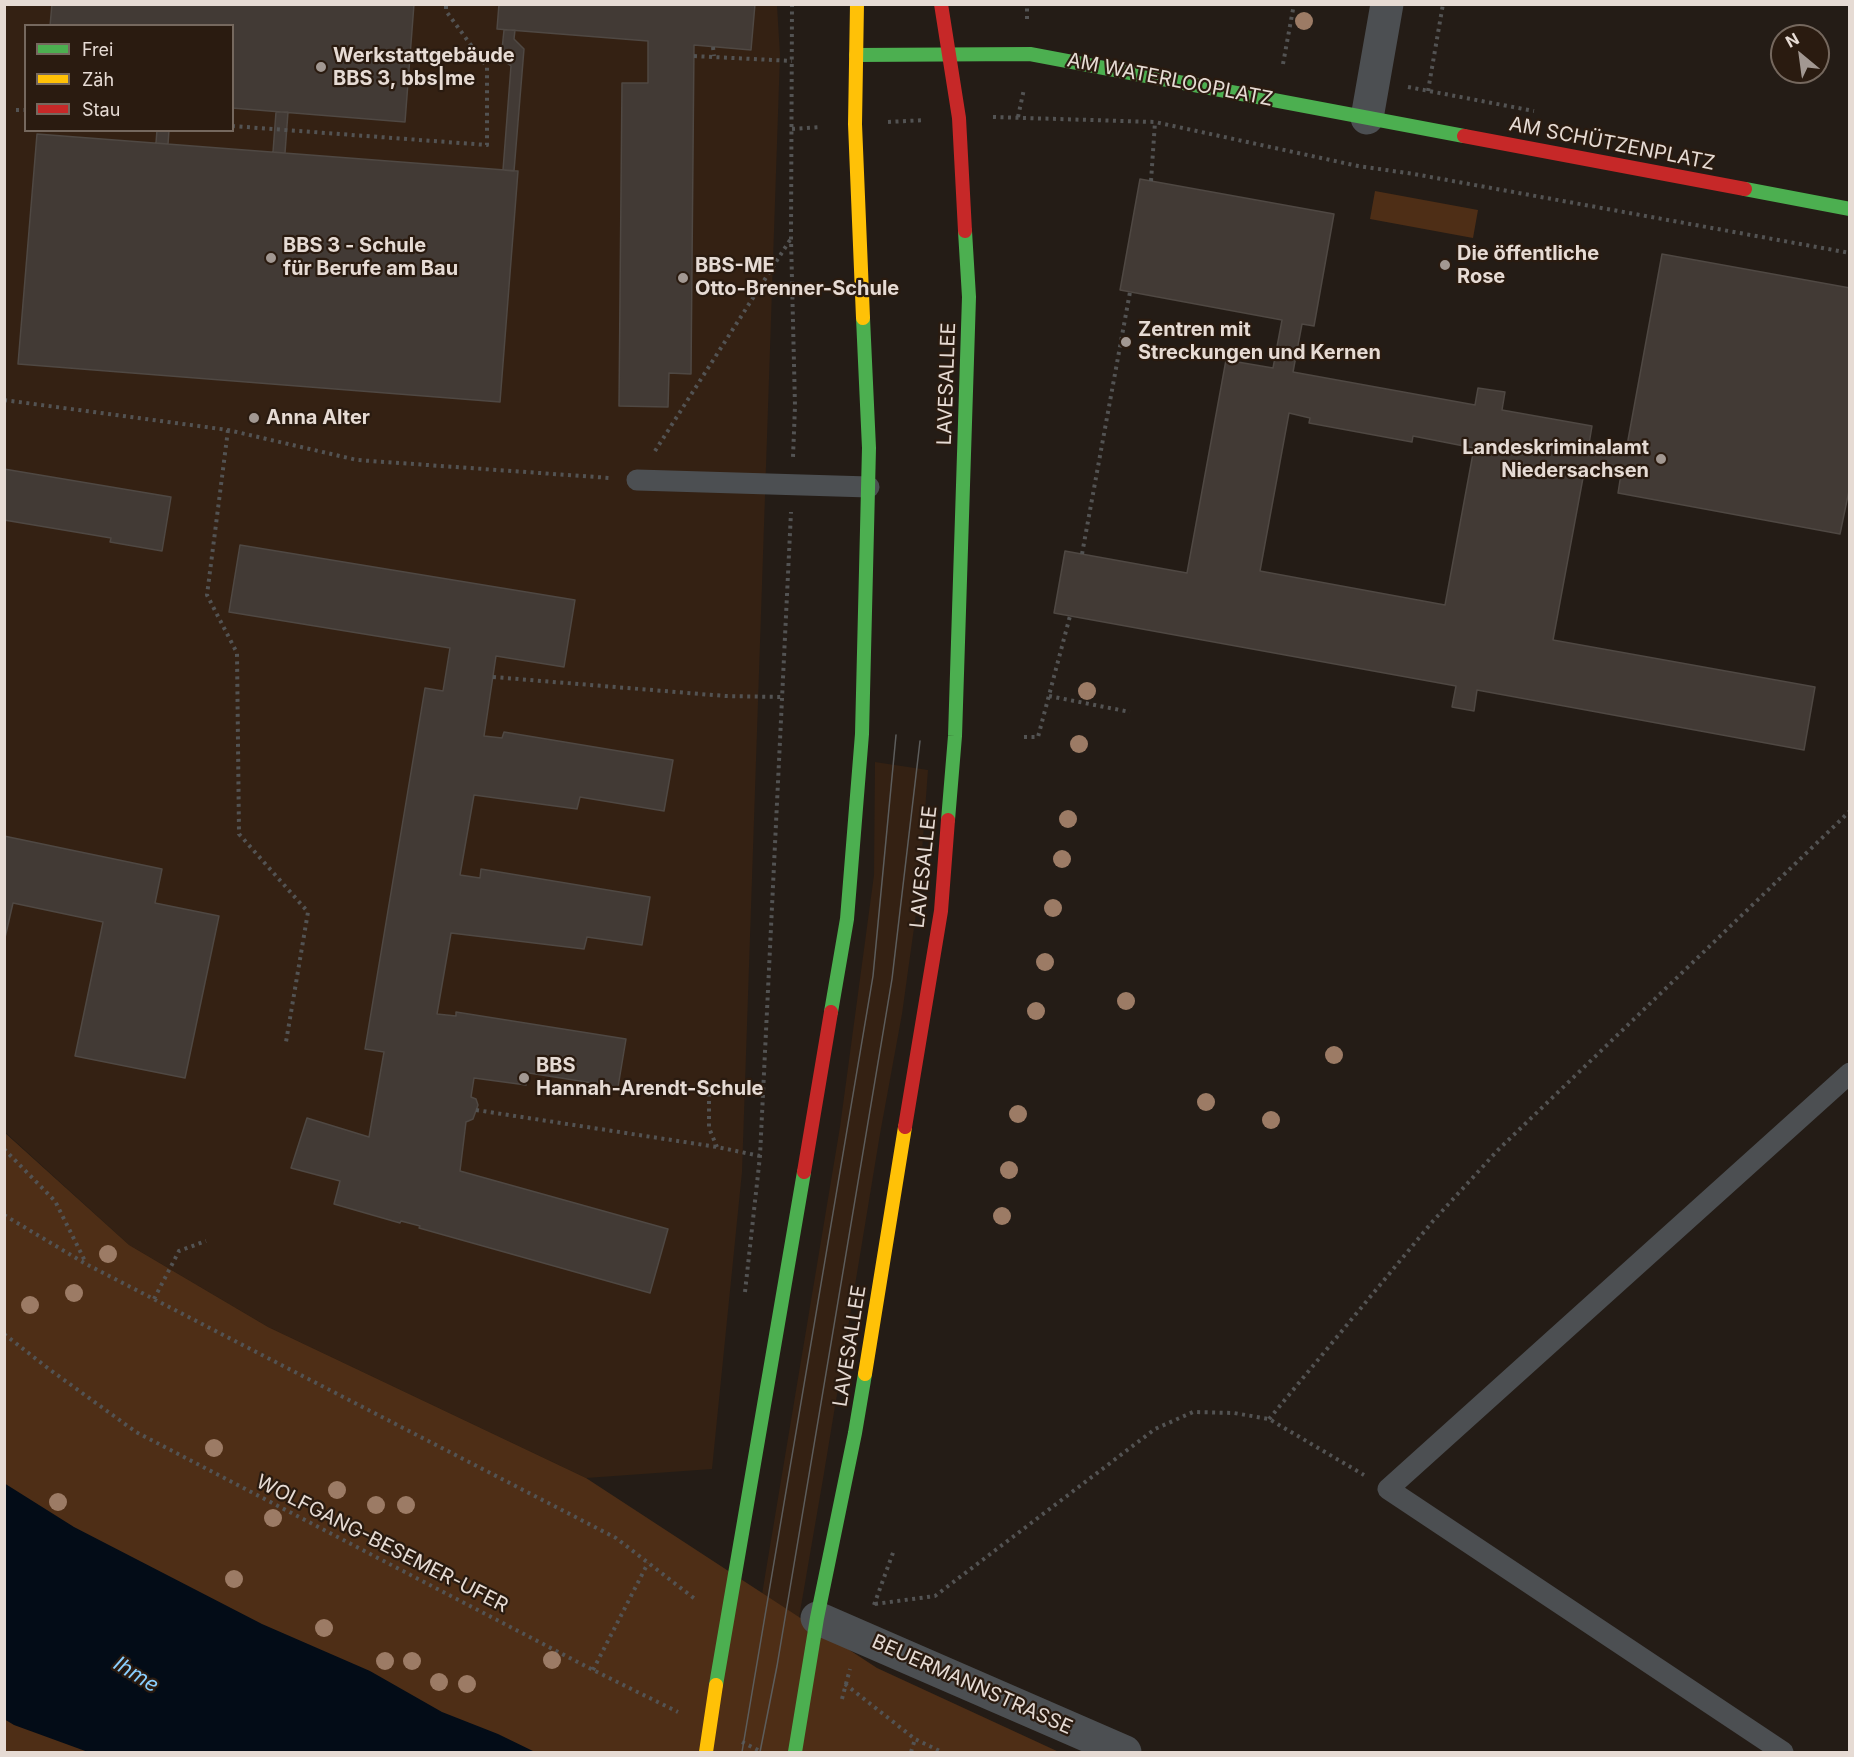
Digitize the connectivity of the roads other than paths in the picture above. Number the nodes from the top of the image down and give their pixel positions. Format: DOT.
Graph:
graph roads {
  1 [pos="857,4"];
  2 [pos="941,4"];
  3 [pos="1387,4"];
  4 [pos="856,55"];
  5 [pos="948,55"];
  6 [pos="1367,118"];
  7 [pos="1850,209"];
  8 [pos="637,480"];
  9 [pos="868,487"];
  10 [pos="1850,1074"];
  11 [pos="818,1618"];
  12 [pos="706,1752"];
  13 [pos="795,1752"];
  14 [pos="1125,1752"];
  15 [pos="1783,1752"];
  1 -- 4 [label="main road"];
  2 -- 5 [label="main road, LAVESALLEE"];
  3 -- 6 [label="street"];
  4 -- 5 [label="main road, AM WATERLOOPLATZ"];
  4 -- 9 [label="main road"];
  5 -- 6 [label="main road, AM WATERLOOPLATZ"];
  5 -- 11 [label="main road, LAVESALLEE"];
  6 -- 7 [label="main road, AM SCHÜTZENPLATZ"];
  8 -- 9 [label="lane"];
  9 -- 12 [label="main road, bridge"];
  10 -- 15 [label="lane"];
  11 -- 13 [label="main road, LAVESALLEE"];
  11 -- 14 [label="street, BEUERMANNSTRASSE"];
}
